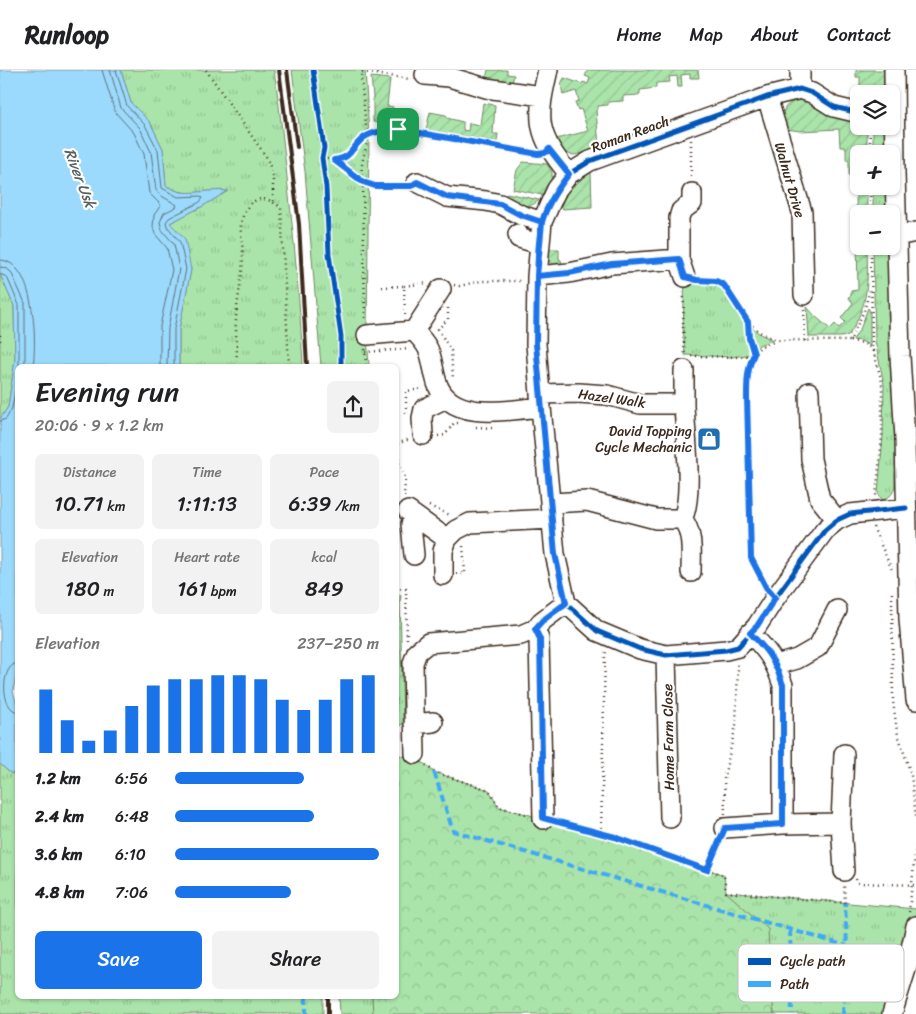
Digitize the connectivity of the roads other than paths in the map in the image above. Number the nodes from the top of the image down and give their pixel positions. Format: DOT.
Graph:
graph roads {
  1 [pos="548,70"];
  2 [pos="800,70"];
  3 [pos="894,70"];
  4 [pos="433,74"];
  5 [pos="894,85"];
  6 [pos="800,89"];
  7 [pos="542,96"];
  8 [pos="767,97"];
  9 [pos="850,110"];
  10 [pos="894,135"];
  11 [pos="569,174"];
  12 [pos="422,191"];
  13 [pos="692,193"];
  14 [pos="896,205"];
  15 [pos="542,222"];
  16 [pos="916,232"];
  17 [pos="518,234"];
  18 [pos="900,235"];
  19 [pos="539,244"];
  20 [pos="898,255"];
  21 [pos="679,259"];
  22 [pos="685,277"];
  23 [pos="537,278"];
  24 [pos="442,293"];
  25 [pos="804,295"];
  26 [pos="408,338"];
  27 [pos="366,341"];
  28 [pos="685,363"];
  29 [pos="809,392"];
  30 [pos="449,400"];
  31 [pos="541,401"];
  32 [pos="684,404"];
  33 [pos="424,437"];
  34 [pos="911,439"];
  35 [pos="906,508"];
  36 [pos="552,511"];
  37 [pos="682,519"];
  38 [pos="837,520"];
  39 [pos="447,539"];
  40 [pos="414,555"];
  41 [pos="691,572"];
  42 [pos="442,575"];
  43 [pos="566,603"];
  44 [pos="827,617"];
  45 [pos="535,629"];
  46 [pos="750,633"];
  47 [pos="666,655"];
  48 [pos="776,665"];
  49 [pos="916,700"];
  50 [pos="433,722"];
  51 [pos="414,724"];
  52 [pos="415,754"];
  53 [pos="844,754"];
  54 [pos="543,818"];
  55 [pos="670,818"];
  56 [pos="841,823"];
  57 [pos="783,824"];
  58 [pos="725,828"];
  59 [pos="850,877"];
  60 [pos="912,919"];
  61 [pos="904,973"];
  1 -- 7 [label="street"];
  2 -- 6 [label="street"];
  3 -- 5 [label="street"];
  4 -- 7 [label="street"];
  6 -- 8 [label="street, Roman Reach"];
  6 -- 9 [label="street"];
  7 -- 11 [label="street"];
  8 -- 11 [label="street, Roman Reach"];
  8 -- 25 [label="street, Walnut Drive"];
  10 -- 14 [label="street"];
  11 -- 15 [label="street, Roman Reach"];
  12 -- 15 [label="street"];
  13 -- 21 [label="street"];
  15 -- 19 [label="street, Roman Reach"];
  16 -- 18 [label="street"];
  17 -- 19 [label="street"];
  19 -- 23 [label="street, Roman Reach"];
  20 -- 34 [label="street"];
  21 -- 22 [label="street"];
  21 -- 23 [label="street"];
  23 -- 31 [label="street, Roman Reach"];
  24 -- 26 [label="street"];
  26 -- 27 [label="street"];
  26 -- 30 [label="street"];
  28 -- 32 [label="street"];
  29 -- 38 [label="street"];
  30 -- 31 [label="street, Hazel Walk"];
  30 -- 33 [label="street"];
  31 -- 32 [label="street, Hazel Walk"];
  31 -- 36 [label="street, Roman Reach"];
  32 -- 37 [label="street"];
  34 -- 35 [label="street"];
  35 -- 38 [label="street"];
  35 -- 49 [label="street"];
  36 -- 37 [label="street"];
  36 -- 39 [label="street"];
  36 -- 43 [label="street, Roman Reach"];
  37 -- 41 [label="street"];
  38 -- 46 [label="street"];
  39 -- 40 [label="street"];
  39 -- 42 [label="street"];
  43 -- 45 [label="street"];
  43 -- 47 [label="street"];
  44 -- 48 [label="street"];
  45 -- 51 [label="street"];
  45 -- 54 [label="street"];
  46 -- 47 [label="street"];
  46 -- 48 [label="street"];
  47 -- 55 [label="street, Home Farm Close"];
  48 -- 57 [label="street"];
  50 -- 51 [label="street"];
  51 -- 52 [label="street"];
  53 -- 56 [label="street"];
  56 -- 57 [label="street"];
  56 -- 59 [label="street"];
  57 -- 58 [label="street"];
  60 -- 61 [label="street"];
}
